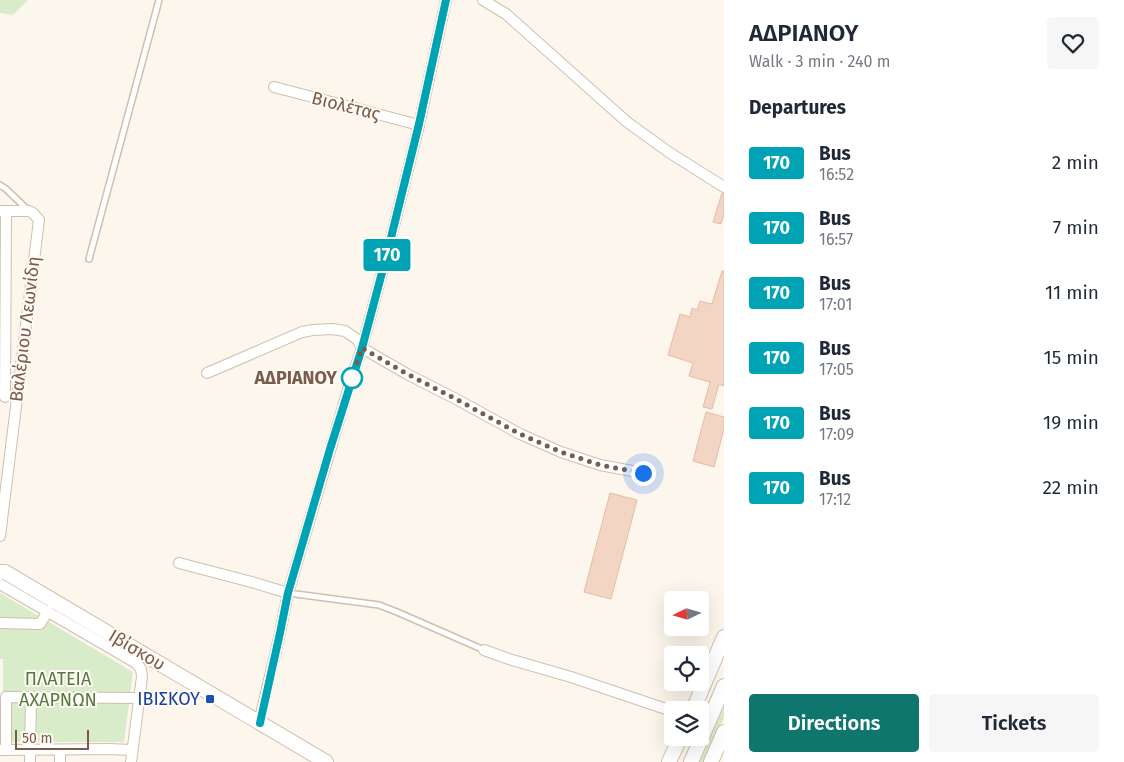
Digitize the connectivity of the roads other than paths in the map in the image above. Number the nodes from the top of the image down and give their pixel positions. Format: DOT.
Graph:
graph roads {
  1 [pos="159,0"];
  2 [pos="446,0"];
  3 [pos="483,0"];
  4 [pos="274,87"];
  5 [pos="419,124"];
  6 [pos="0,185"];
  7 [pos="724,187"];
  8 [pos="3,211"];
  9 [pos="31,212"];
  10 [pos="89,259"];
  11 [pos="3,286"];
  12 [pos="3,322"];
  13 [pos="362,348"];
  14 [pos="208,373"];
  15 [pos="3,397"];
  16 [pos="17,398"];
  17 [pos="643,473"];
  18 [pos="2,495"];
  19 [pos="0,536"];
  20 [pos="179,562"];
  21 [pos="0,572"];
  22 [pos="0,584"];
  23 [pos="288,593"];
  24 [pos="48,611"];
  25 [pos="0,623"];
  26 [pos="724,637"];
  27 [pos="484,650"];
  28 [pos="724,686"];
  29 [pos="30,697"];
  30 [pos="139,698"];
  31 [pos="697,701"];
  32 [pos="664,708"];
  33 [pos="709,714"];
  34 [pos="260,723"];
  35 [pos="724,732"];
  36 [pos="676,746"];
  37 [pos="696,746"];
  38 [pos="3,750"];
  39 [pos="30,750"];
  40 [pos="60,750"];
  41 [pos="132,750"];
  42 [pos="724,756"];
  43 [pos="306,757"];
  44 [pos="30,762"];
  45 [pos="60,762"];
  46 [pos="131,762"];
  47 [pos="326,762"];
  48 [pos="668,762"];
  49 [pos="691,762"];
  50 [pos="711,762"];
  51 [pos="721,762"];
  1 -- 10 [label="lane"];
  2 -- 5 [label="street"];
  3 -- 7 [label="street"];
  4 -- 5 [label="street, Βιολέτας"];
  5 -- 13 [label="street"];
  6 -- 9 [label="lane"];
  8 -- 9 [label="street"];
  8 -- 11 [label="street"];
  9 -- 16 [label="street, Βαλέριου Λεωνίδη"];
  11 -- 12 [label="street"];
  12 -- 15 [label="street"];
  13 -- 14 [label="street"];
  13 -- 17 [label="street"];
  13 -- 23 [label="street"];
  15 -- 16 [label="street"];
  16 -- 18 [label="street, Βαλέριου Λεωνίδη"];
  18 -- 19 [label="street, Βαλέριου Λεωνίδη"];
  20 -- 23 [label="street"];
  21 -- 34 [label="street, Ιβίσκου"];
  22 -- 24 [label="street"];
  23 -- 27 [label="lane"];
  23 -- 34 [label="street"];
  24 -- 25 [label="street"];
  24 -- 30 [label="street"];
  26 -- 31 [label="street"];
  27 -- 32 [label="street"];
  28 -- 33 [label="street"];
  29 -- 30 [label="street"];
  29 -- 38 [label="street"];
  29 -- 39 [label="street"];
  30 -- 41 [label="street"];
  34 -- 43 [label="street, Ιβίσκου"];
  35 -- 50 [label="street"];
  36 -- 48 [label="street"];
  37 -- 49 [label="street"];
  38 -- 39 [label="street"];
  39 -- 40 [label="street"];
  39 -- 44 [label="street"];
  40 -- 41 [label="street"];
  40 -- 45 [label="street"];
  41 -- 46 [label="street"];
  42 -- 51 [label="street"];
  43 -- 47 [label="street, Ιβίσκου"];
}
